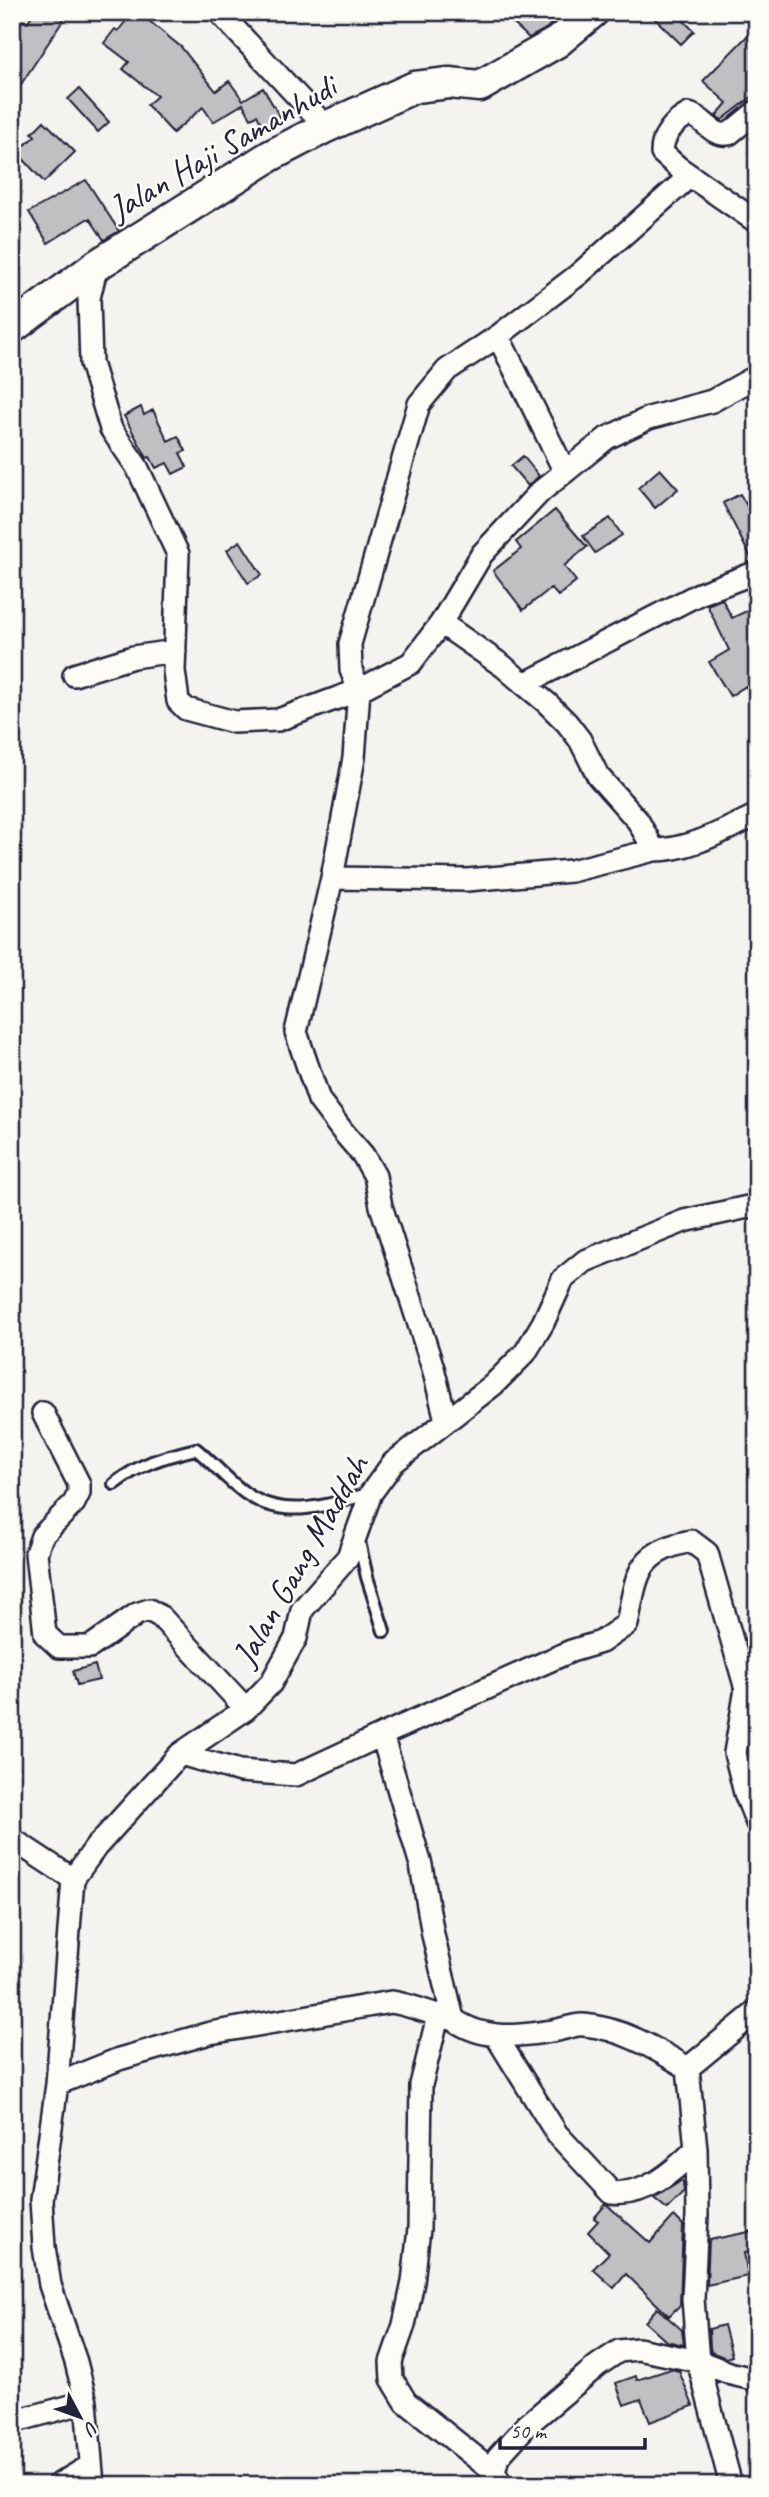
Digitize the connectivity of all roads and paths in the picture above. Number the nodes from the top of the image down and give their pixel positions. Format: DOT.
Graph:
graph roads {
  1 [pos="219,12"];
  2 [pos="593,12"];
  3 [pos="757,111"];
  4 [pos="326,127"];
  5 [pos="690,176"];
  6 [pos="757,222"];
  7 [pos="97,265"];
  8 [pos="12,328"];
  9 [pos="498,336"];
  10 [pos="757,376"];
  11 [pos="565,471"];
  12 [pos="757,572"];
  13 [pos="442,623"];
  14 [pos="175,651"];
  15 [pos="74,675"];
  16 [pos="524,684"];
  17 [pos="359,690"];
  18 [pos="757,815"];
  19 [pos="654,850"];
  20 [pos="332,878"];
  21 [pos="757,1205"];
  22 [pos="43,1413"];
  23 [pos="446,1420"];
  24 [pos="114,1484"];
  25 [pos="370,1493"];
  26 [pos="358,1534"];
  27 [pos="384,1631"];
  28 [pos="246,1709"];
  29 [pos="382,1735"];
  30 [pos="180,1754"];
  31 [pos="751,1791"];
  32 [pos="757,1823"];
  33 [pos="12,1839"];
  34 [pos="73,1879"];
  35 [pos="757,2011"];
  36 [pos="446,2017"];
  37 [pos="496,2036"];
  38 [pos="688,2068"];
  39 [pos="57,2084"];
  40 [pos="696,2149"];
  41 [pos="698,2361"];
  42 [pos="757,2380"];
  43 [pos="86,2402"];
  44 [pos="12,2422"];
  45 [pos="91,2475"];
  46 [pos="498,2478"];
  47 [pos="58,2485"];
  48 [pos="732,2485"];
  1 -- 4 [label="street"];
  2 -- 4 [label="street, Jalan Haji Samanhudi"];
  3 -- 5 [label="street"];
  4 -- 7 [label="street, Jalan Haji Samanhudi"];
  5 -- 6 [label="street"];
  5 -- 9 [label="street"];
  7 -- 8 [label="street, Jalan Haji Samanhudi"];
  7 -- 14 [label="street"];
  9 -- 11 [label="street"];
  9 -- 17 [label="street"];
  10 -- 11 [label="street"];
  11 -- 13 [label="street"];
  12 -- 16 [label="street"];
  13 -- 16 [label="street"];
  13 -- 17 [label="street"];
  14 -- 15 [label="street"];
  14 -- 17 [label="street"];
  16 -- 19 [label="street"];
  17 -- 20 [label="street"];
  18 -- 19 [label="street"];
  19 -- 20 [label="street"];
  20 -- 23 [label="street"];
  21 -- 23 [label="street, Jalan Gang Maddah"];
  22 -- 28 [label="street"];
  23 -- 25 [label="street, Jalan Gang Maddah"];
  24 -- 25 [label="lane"];
  25 -- 26 [label="street, Jalan Gang Maddah"];
  26 -- 27 [label="lane"];
  26 -- 28 [label="street, Jalan Gang Maddah"];
  28 -- 30 [label="street, Jalan Gang Maddah"];
  29 -- 30 [label="street"];
  29 -- 31 [label="street"];
  29 -- 36 [label="street"];
  30 -- 34 [label="street, Jalan Gang Maddah"];
  31 -- 32 [label="street"];
  33 -- 34 [label="street"];
  34 -- 39 [label="street"];
  35 -- 38 [label="street"];
  36 -- 37 [label="street"];
  36 -- 39 [label="street"];
  36 -- 46 [label="street"];
  37 -- 38 [label="street"];
  37 -- 40 [label="street"];
  38 -- 40 [label="street"];
  39 -- 43 [label="street"];
  40 -- 41 [label="street"];
  41 -- 42 [label="street"];
  41 -- 46 [label="street"];
  41 -- 48 [label="street"];
  43 -- 44 [label="street"];
  43 -- 45 [label="street"];
  45 -- 47 [label="street"];
}
